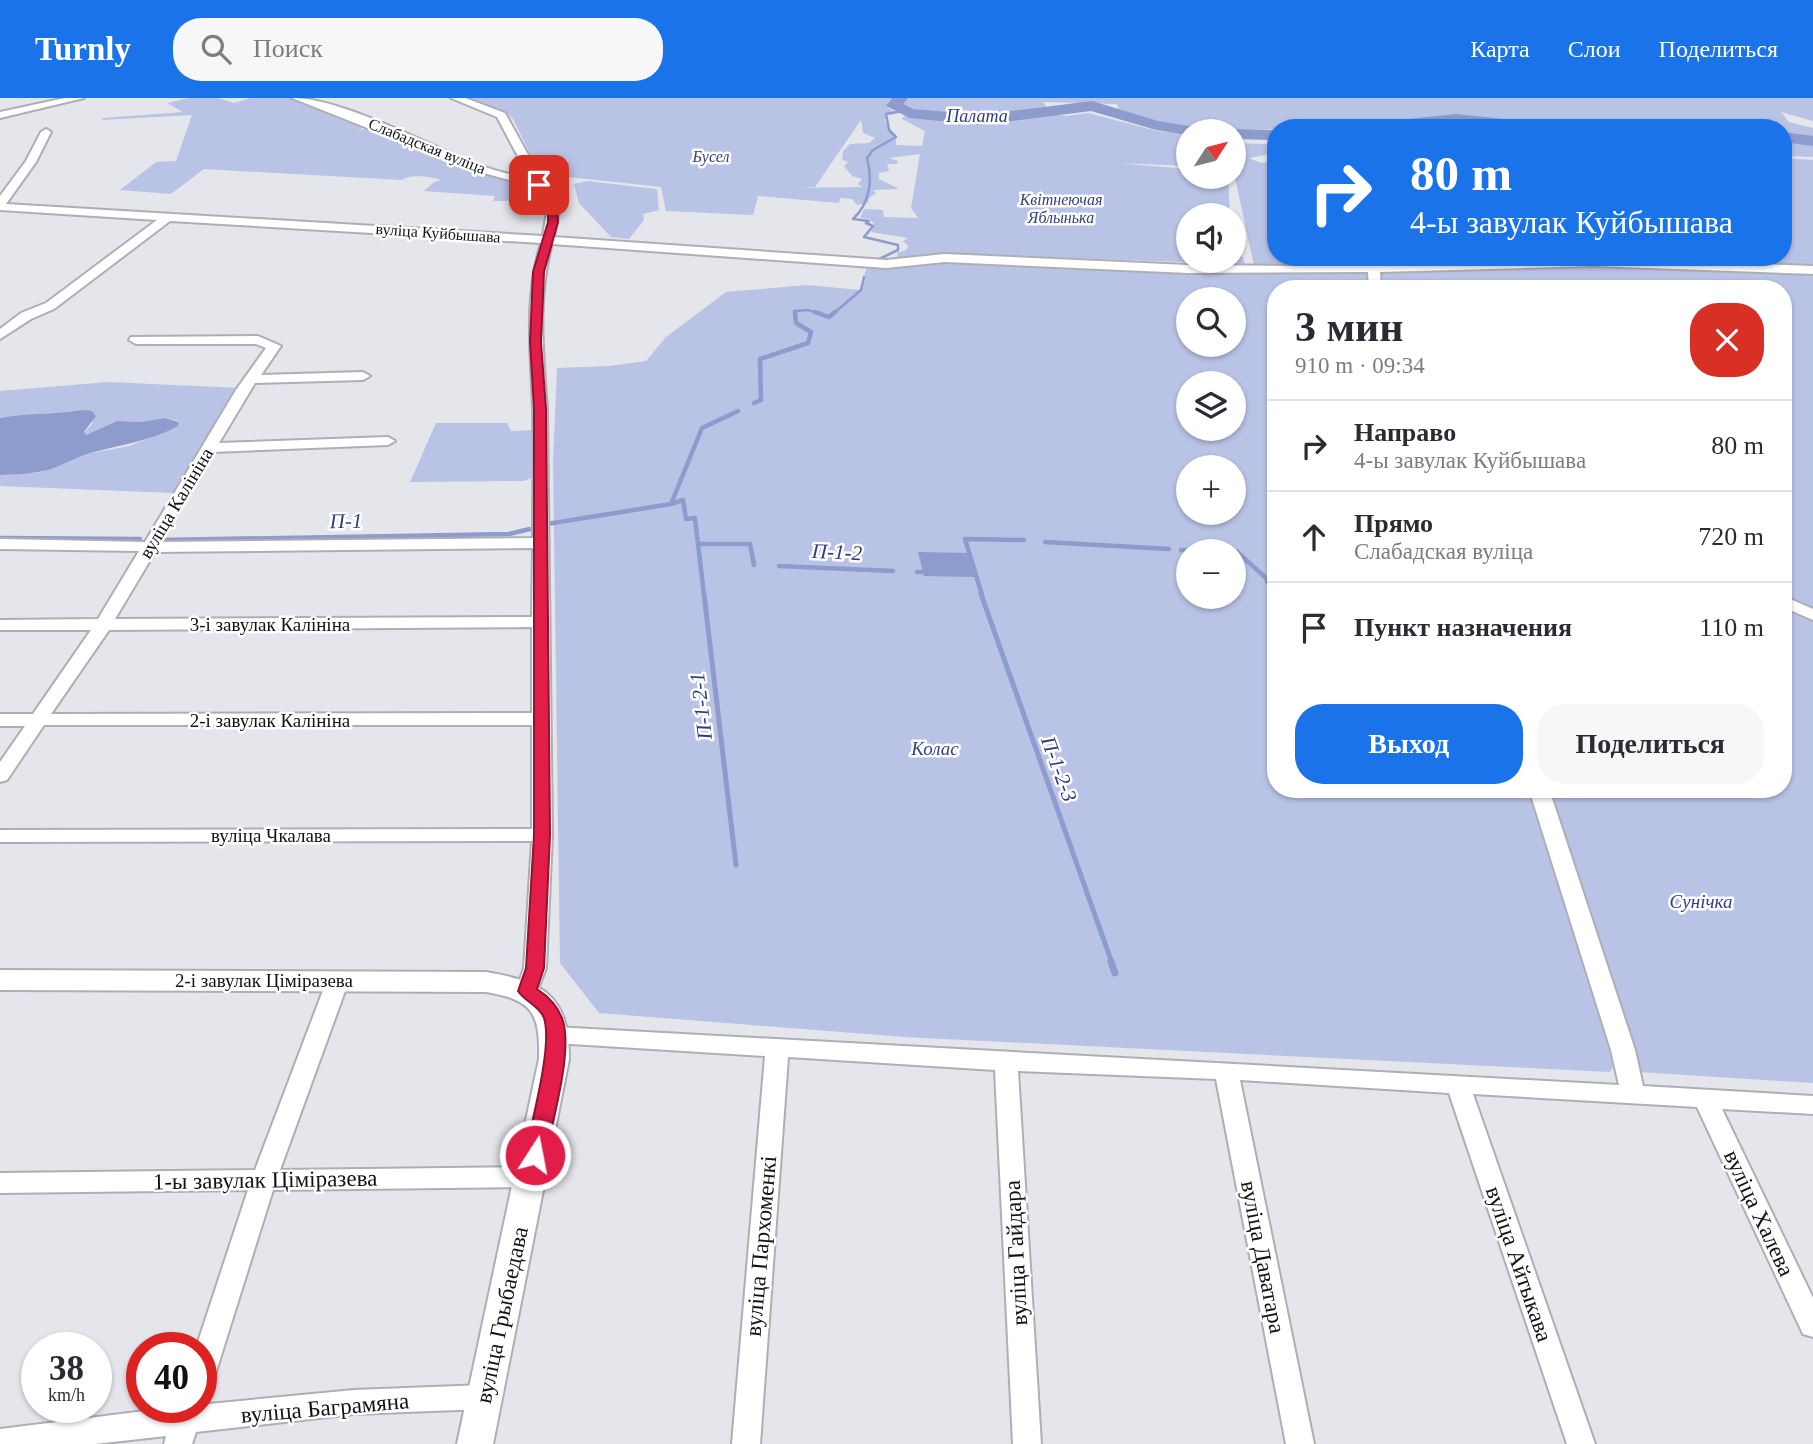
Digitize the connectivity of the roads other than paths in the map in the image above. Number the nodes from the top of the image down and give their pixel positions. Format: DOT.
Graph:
graph roads {
  1 [pos="79,98"];
  2 [pos="297,98"];
  3 [pos="456,98"];
  4 [pos="0,115"];
  5 [pos="46,132"];
  6 [pos="539,185"];
  7 [pos="0,205"];
  8 [pos="169,216"];
  9 [pos="546,241"];
  10 [pos="1468,266"];
  11 [pos="1703,266"];
  12 [pos="1374,269"];
  13 [pos="1813,270"];
  14 [pos="1375,280"];
  15 [pos="0,314"];
  16 [pos="26,316"];
  17 [pos="0,335"];
  18 [pos="136,340"];
  19 [pos="363,376"];
  20 [pos="251,379"];
  21 [pos="388,441"];
  22 [pos="209,448"];
  23 [pos="539,543"];
  24 [pos="0,544"];
  25 [pos="148,546"];
  26 [pos="1792,605"];
  27 [pos="1813,615"];
  28 [pos="539,622"];
  29 [pos="0,625"];
  30 [pos="103,625"];
  31 [pos="541,719"];
  32 [pos="0,720"];
  33 [pos="37,720"];
  34 [pos="0,776"];
  35 [pos="1542,798"];
  36 [pos="542,835"];
  37 [pos="0,836"];
  38 [pos="0,980"];
  39 [pos="338,980"];
  40 [pos="527,991"];
  41 [pos="555,1035"];
  42 [pos="777,1047"];
  43 [pos="1006,1062"];
  44 [pos="1226,1071"];
  45 [pos="1458,1084"];
  46 [pos="1633,1093"];
  47 [pos="1706,1100"];
  48 [pos="1813,1105"];
  49 [pos="531,1177"];
  50 [pos="264,1180"];
  51 [pos="0,1183"];
  52 [pos="1813,1326"];
  53 [pos="215,1332"];
  54 [pos="484,1397"];
  55 [pos="185,1424"];
  56 [pos="0,1442"];
  57 [pos="475,1444"];
  58 [pos="746,1444"];
  59 [pos="1027,1444"];
  60 [pos="1300,1444"];
  61 [pos="1581,1444"];
  1 -- 4 [label="street"];
  2 -- 6 [label="street, Слабадская вуліца"];
  3 -- 6 [label="street"];
  5 -- 7 [label="street"];
  6 -- 9 [label="street"];
  7 -- 8 [label="street, вуліца Куйбышава"];
  8 -- 9 [label="street, вуліца Куйбышава"];
  8 -- 16 [label="street"];
  9 -- 12 [label="street, вуліца Куйбышава"];
  9 -- 23 [label="street"];
  10 -- 12 [label="street, вуліца Куйбышава"];
  11 -- 13 [label="street, вуліца Куйбышава"];
  12 -- 14 [label="street"];
  15 -- 16 [label="street"];
  16 -- 17 [label="street"];
  18 -- 20 [label="street, вуліца Калініна"];
  19 -- 20 [label="street"];
  20 -- 22 [label="street, вуліца Калініна"];
  21 -- 22 [label="street"];
  22 -- 25 [label="street, вуліца Калініна"];
  23 -- 25 [label="street"];
  23 -- 28 [label="street"];
  24 -- 25 [label="street"];
  25 -- 30 [label="street, вуліца Калініна"];
  26 -- 27 [label="street"];
  28 -- 30 [label="street, 3-і завулак Калініна"];
  28 -- 31 [label="street"];
  29 -- 30 [label="street, 3-і завулак Калініна"];
  30 -- 33 [label="street, вуліца Калініна"];
  31 -- 33 [label="street, 2-і завулак Калініна"];
  31 -- 36 [label="street"];
  32 -- 33 [label="street, 2-і завулак Калініна"];
  33 -- 34 [label="street, вуліца Калініна"];
  35 -- 46 [label="street"];
  36 -- 37 [label="street, вуліца Чкалава"];
  36 -- 40 [label="street"];
  38 -- 39 [label="street, 2-і завулак Ціміразева"];
  39 -- 40 [label="street, 2-і завулак Ціміразева"];
  39 -- 50 [label="street"];
  40 -- 41 [label="street, вуліца Грыбаедава"];
  41 -- 42 [label="street"];
  41 -- 49 [label="street, вуліца Грыбаедава"];
  42 -- 43 [label="street"];
  42 -- 58 [label="street, вуліца Пархоменкі"];
  43 -- 44 [label="street"];
  43 -- 59 [label="street, вуліца Гайдара"];
  44 -- 45 [label="street"];
  44 -- 60 [label="street, вуліца Даватара"];
  45 -- 46 [label="street"];
  45 -- 61 [label="street, вуліца Айтыкава"];
  46 -- 47 [label="street"];
  47 -- 48 [label="street"];
  47 -- 52 [label="street, вуліца Халева"];
  49 -- 50 [label="street, 1-ы завулак Ціміразева"];
  49 -- 54 [label="street, вуліца Грыбаедава"];
  50 -- 51 [label="street, 1-ы завулак Ціміразева"];
  50 -- 53 [label="street"];
  54 -- 55 [label="street, вуліца Баграмяна"];
  54 -- 57 [label="street, вуліца Грыбаедава"];
  55 -- 56 [label="street, вуліца Баграмяна"];
}
